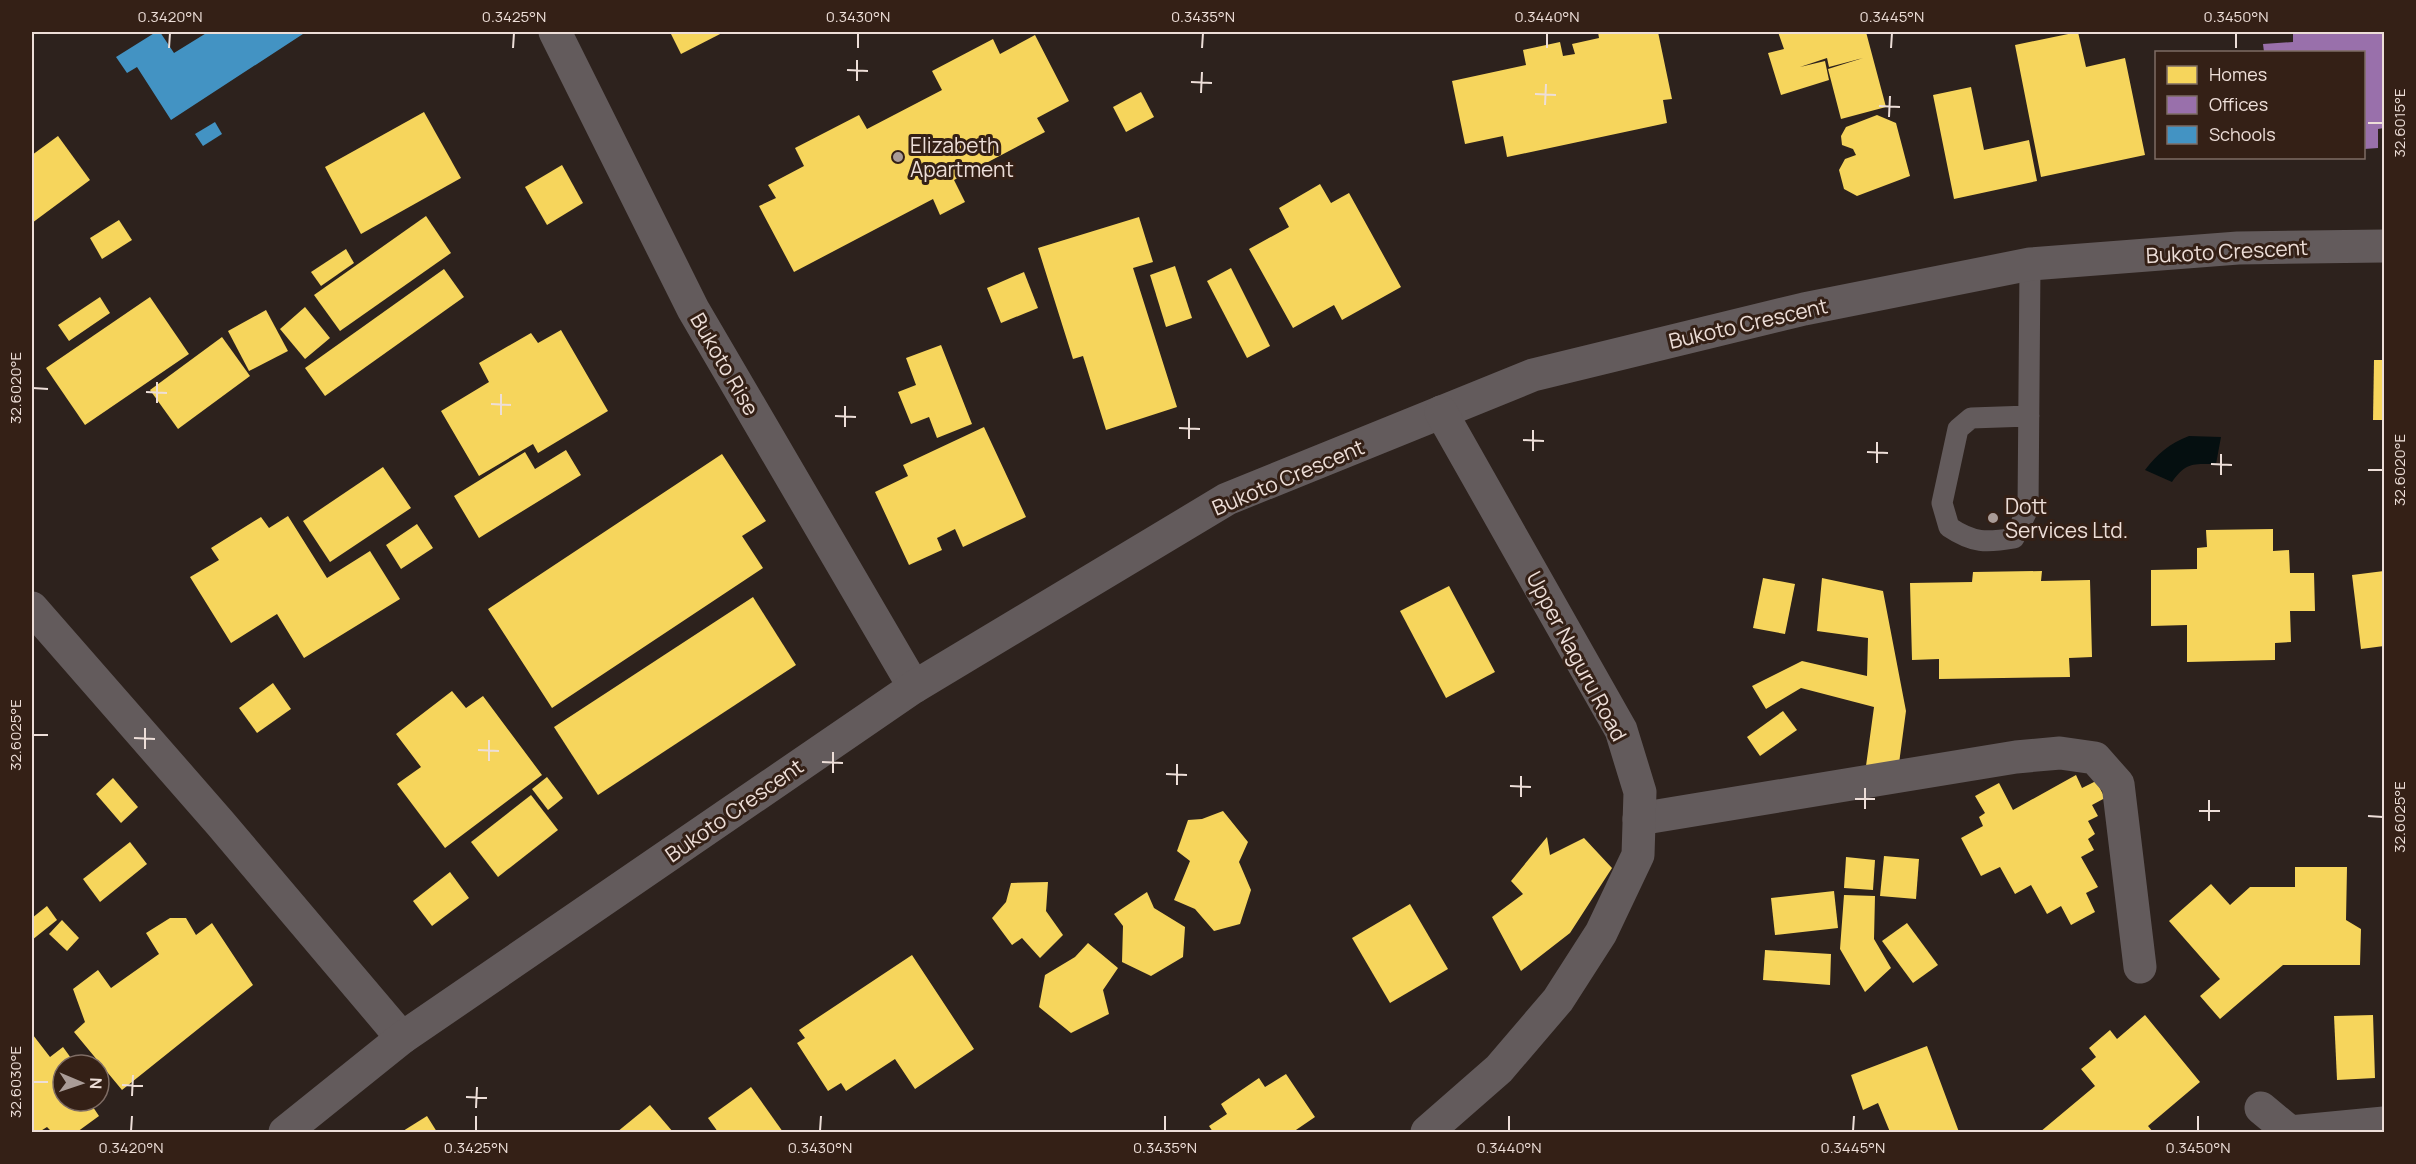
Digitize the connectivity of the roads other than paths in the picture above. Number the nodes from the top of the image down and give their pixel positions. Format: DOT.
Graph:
graph roads {
  1 [pos="555,32"];
  2 [pos="2385,246"];
  3 [pos="2030,264"];
  4 [pos="1441,412"];
  5 [pos="2029,416"];
  6 [pos="32,608"];
  7 [pos="914,687"];
  8 [pos="1639,819"];
  9 [pos="2140,967"];
  10 [pos="402,1038"];
  11 [pos="2261,1108"];
  12 [pos="2385,1123"];
  13 [pos="285,1132"];
  14 [pos="1427,1132"];
  1 -- 7 [label="street, Bukoto Rise"];
  2 -- 3 [label="street, Bukoto Crescent"];
  3 -- 4 [label="street, Bukoto Crescent"];
  3 -- 5 [label="lane"];
  4 -- 7 [label="street, Bukoto Crescent"];
  4 -- 8 [label="street, Upper Naguru Road"];
  5 -- 5 [label="lane"];
  6 -- 10 [label="street"];
  7 -- 10 [label="street, Bukoto Crescent"];
  8 -- 9 [label="street"];
  8 -- 14 [label="street, Upper Naguru Road"];
  10 -- 13 [label="street, Bukoto Crescent"];
  11 -- 12 [label="street"];
}
